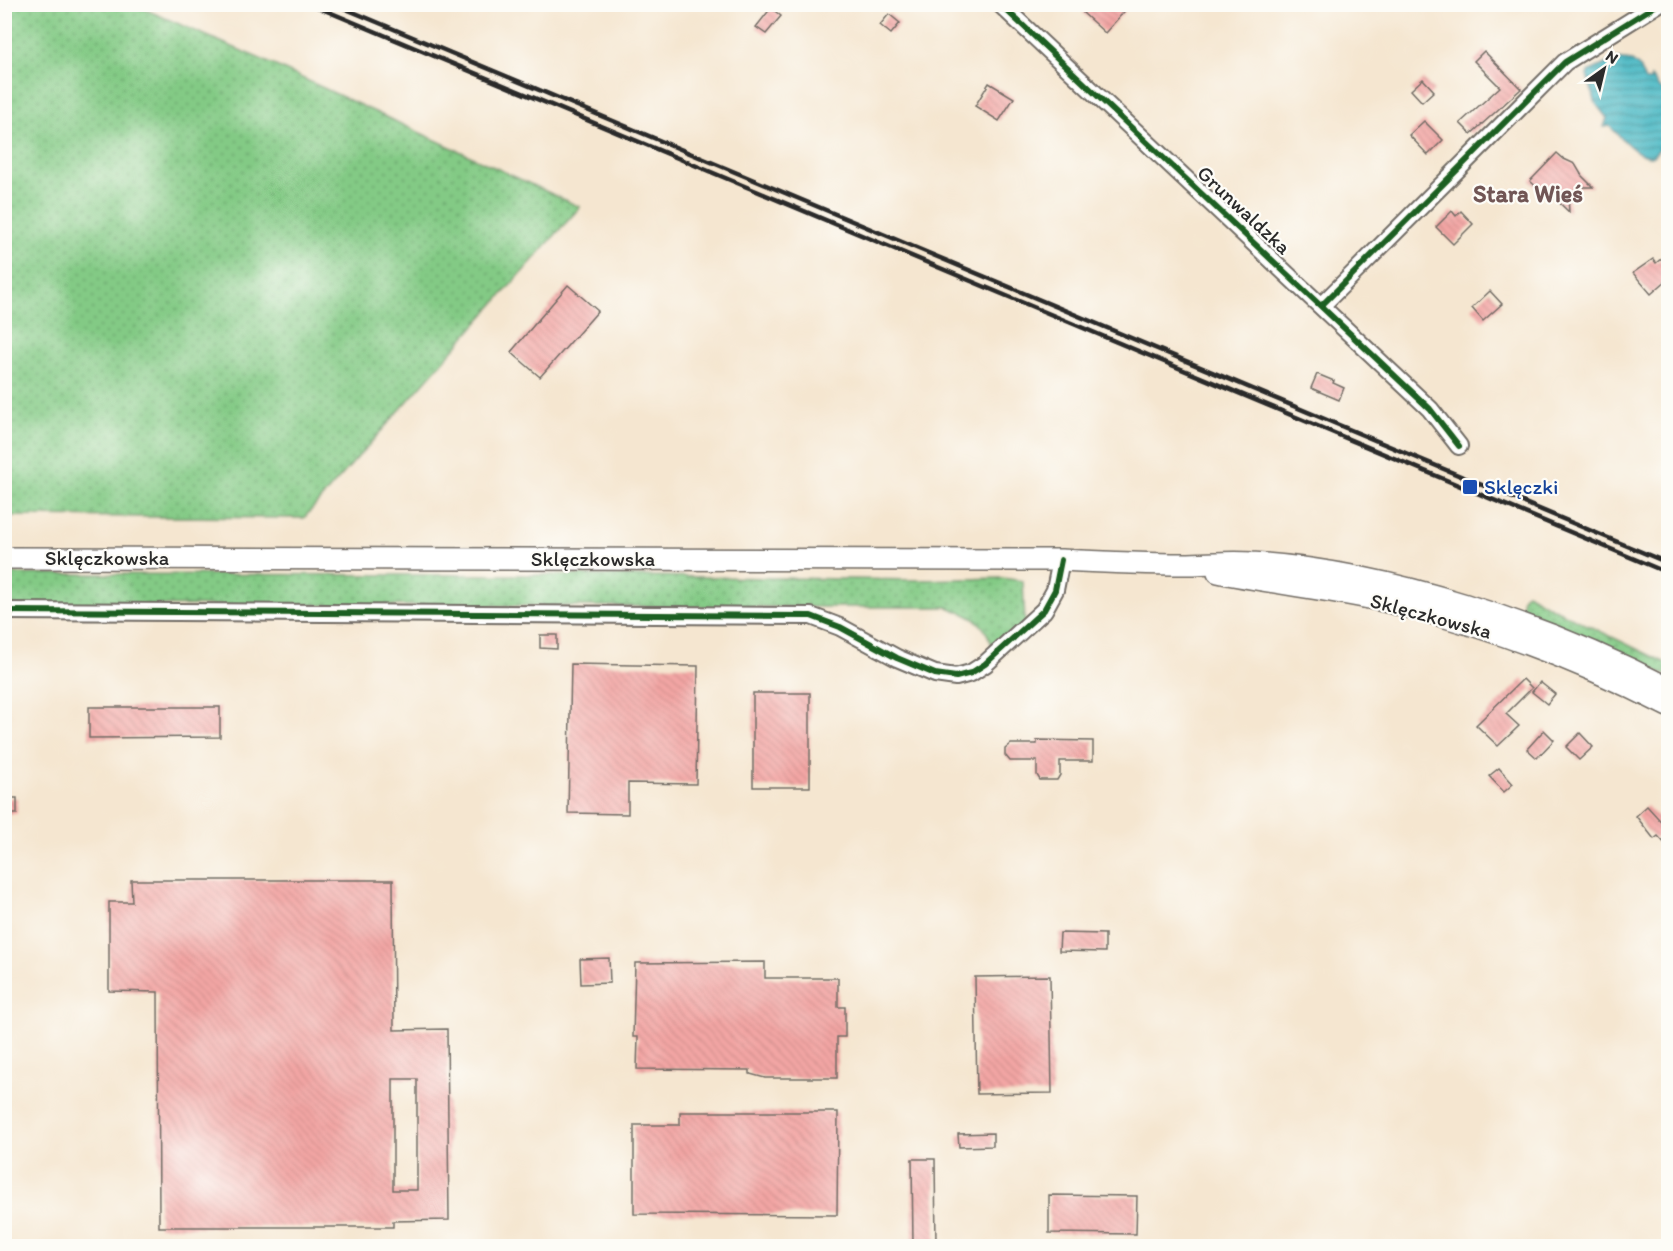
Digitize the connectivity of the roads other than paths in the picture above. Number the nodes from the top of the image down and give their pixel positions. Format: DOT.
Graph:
graph roads {
  1 [pos="1000,4"];
  2 [pos="1649,7"];
  3 [pos="1322,305"];
  4 [pos="1459,446"];
  5 [pos="4,558"];
  6 [pos="1060,560"];
  7 [pos="1182,564"];
  8 [pos="4,611"];
  9 [pos="1668,688"];
  10 [pos="1668,706"];
  1 -- 3 [label="street, Grunwaldzka"];
  2 -- 3 [label="street"];
  3 -- 4 [label="street, Grunwaldzka"];
  5 -- 6 [label="main road, Sklęczkowska"];
  6 -- 7 [label="main road, Sklęczkowska"];
  6 -- 8 [label="street"];
  7 -- 9 [label="main road, Sklęczkowska"];
  7 -- 10 [label="main road, Sklęczkowska"];
}
